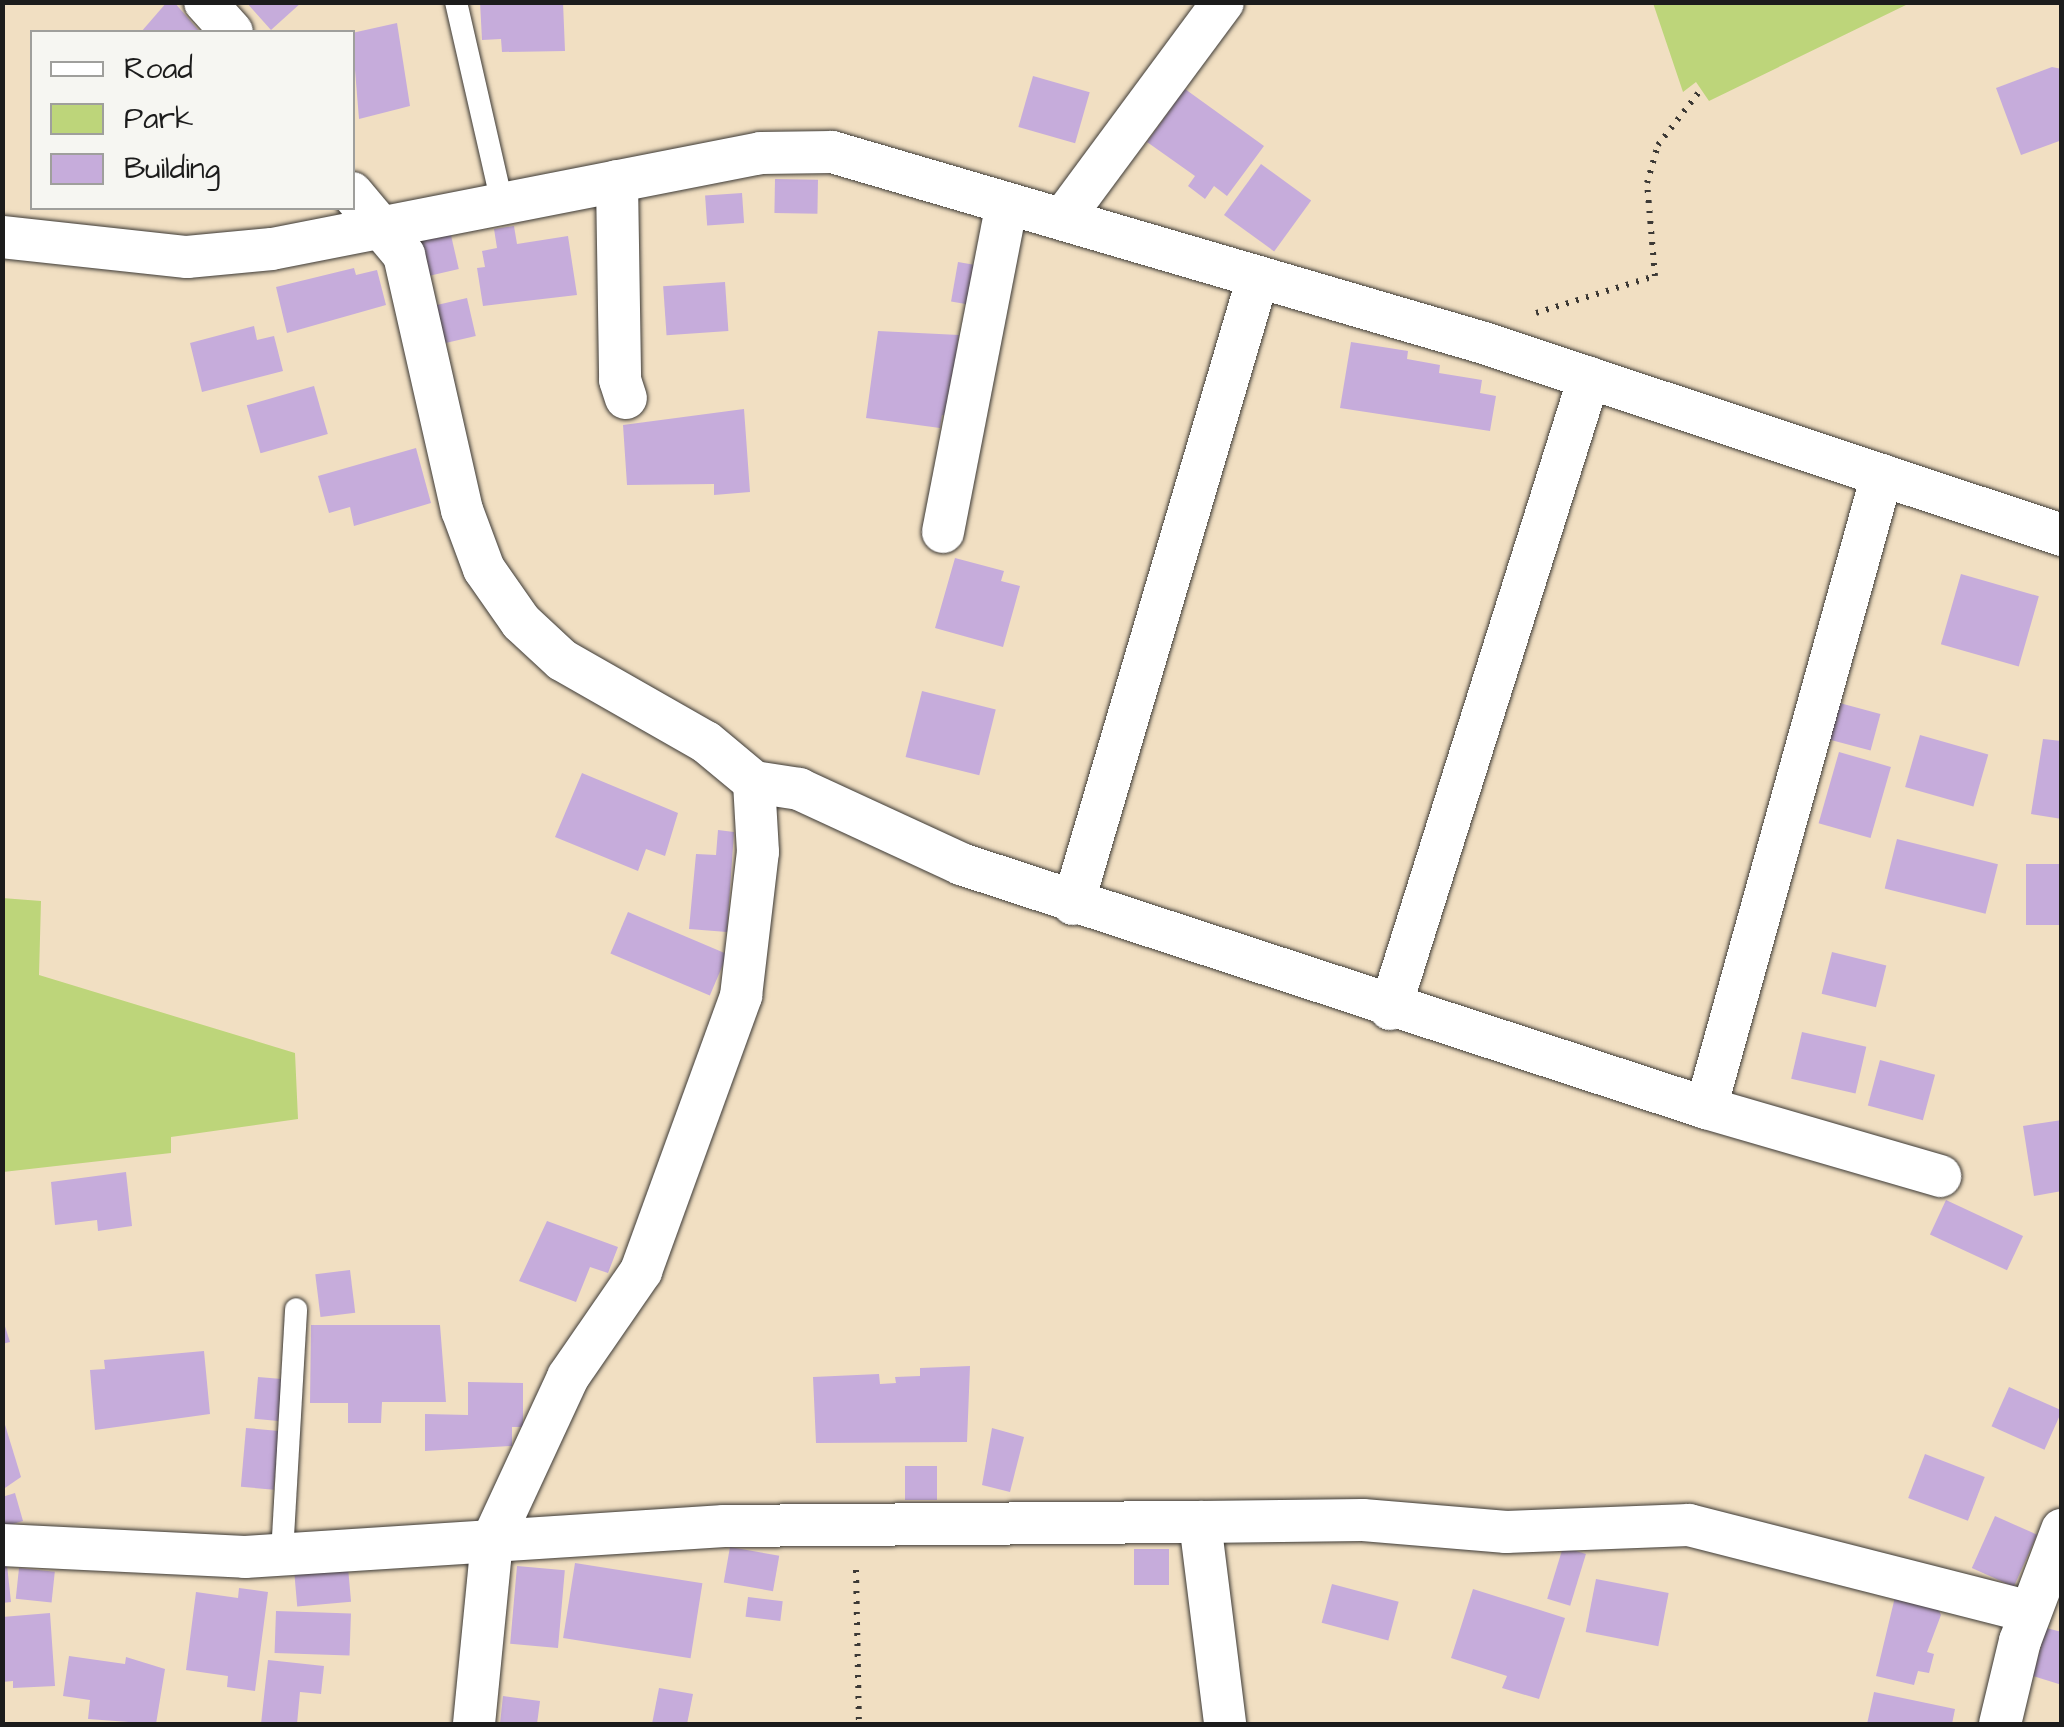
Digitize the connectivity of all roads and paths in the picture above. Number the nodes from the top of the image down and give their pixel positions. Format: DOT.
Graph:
graph roads {
  1 [pos="205,2"];
  2 [pos="456,2"];
  3 [pos="1223,2"];
  4 [pos="230,30"];
  5 [pos="1699,92"];
  6 [pos="616,181"];
  7 [pos="502,203"];
  8 [pos="1007,204"];
  9 [pos="365,210"];
  10 [pos="1064,217"];
  11 [pos="2,237"];
  12 [pos="1258,277"];
  13 [pos="1484,343"];
  14 [pos="1589,378"];
  15 [pos="626,398"];
  16 [pos="1882,476"];
  17 [pos="944,532"];
  18 [pos="2058,534"];
  19 [pos="754,782"];
  20 [pos="1073,904"];
  21 [pos="1390,1008"];
  22 [pos="1706,1108"];
  23 [pos="1940,1176"];
  24 [pos="296,1309"];
  25 [pos="1200,1522"];
  26 [pos="855,1528"];
  27 [pos="2062,1530"];
  28 [pos="492,1541"];
  29 [pos="2,1545"];
  30 [pos="282,1554"];
  31 [pos="2030,1612"];
  32 [pos="474,1724"];
  33 [pos="859,1724"];
  34 [pos="1225,1724"];
  35 [pos="2000,1724"];
  1 -- 4 [label="street"];
  2 -- 7 [label="lane"];
  3 -- 10 [label="street"];
  5 -- 13 [label="path"];
  6 -- 7 [label="street"];
  6 -- 8 [label="street"];
  6 -- 15 [label="street"];
  7 -- 9 [label="street"];
  8 -- 10 [label="street"];
  8 -- 17 [label="street"];
  9 -- 11 [label="street"];
  9 -- 19 [label="street"];
  10 -- 12 [label="street"];
  12 -- 13 [label="street"];
  12 -- 20 [label="street"];
  13 -- 14 [label="street"];
  14 -- 16 [label="street"];
  14 -- 21 [label="street"];
  16 -- 18 [label="street"];
  16 -- 22 [label="street"];
  19 -- 20 [label="street"];
  19 -- 28 [label="street"];
  20 -- 21 [label="street"];
  21 -- 22 [label="street"];
  22 -- 23 [label="street"];
  24 -- 30 [label="lane"];
  25 -- 26 [label="street"];
  25 -- 31 [label="street"];
  25 -- 34 [label="street"];
  26 -- 28 [label="street"];
  26 -- 33 [label="path"];
  27 -- 31 [label="street"];
  28 -- 30 [label="street"];
  28 -- 32 [label="street"];
  29 -- 30 [label="street"];
  31 -- 35 [label="street"];
}
